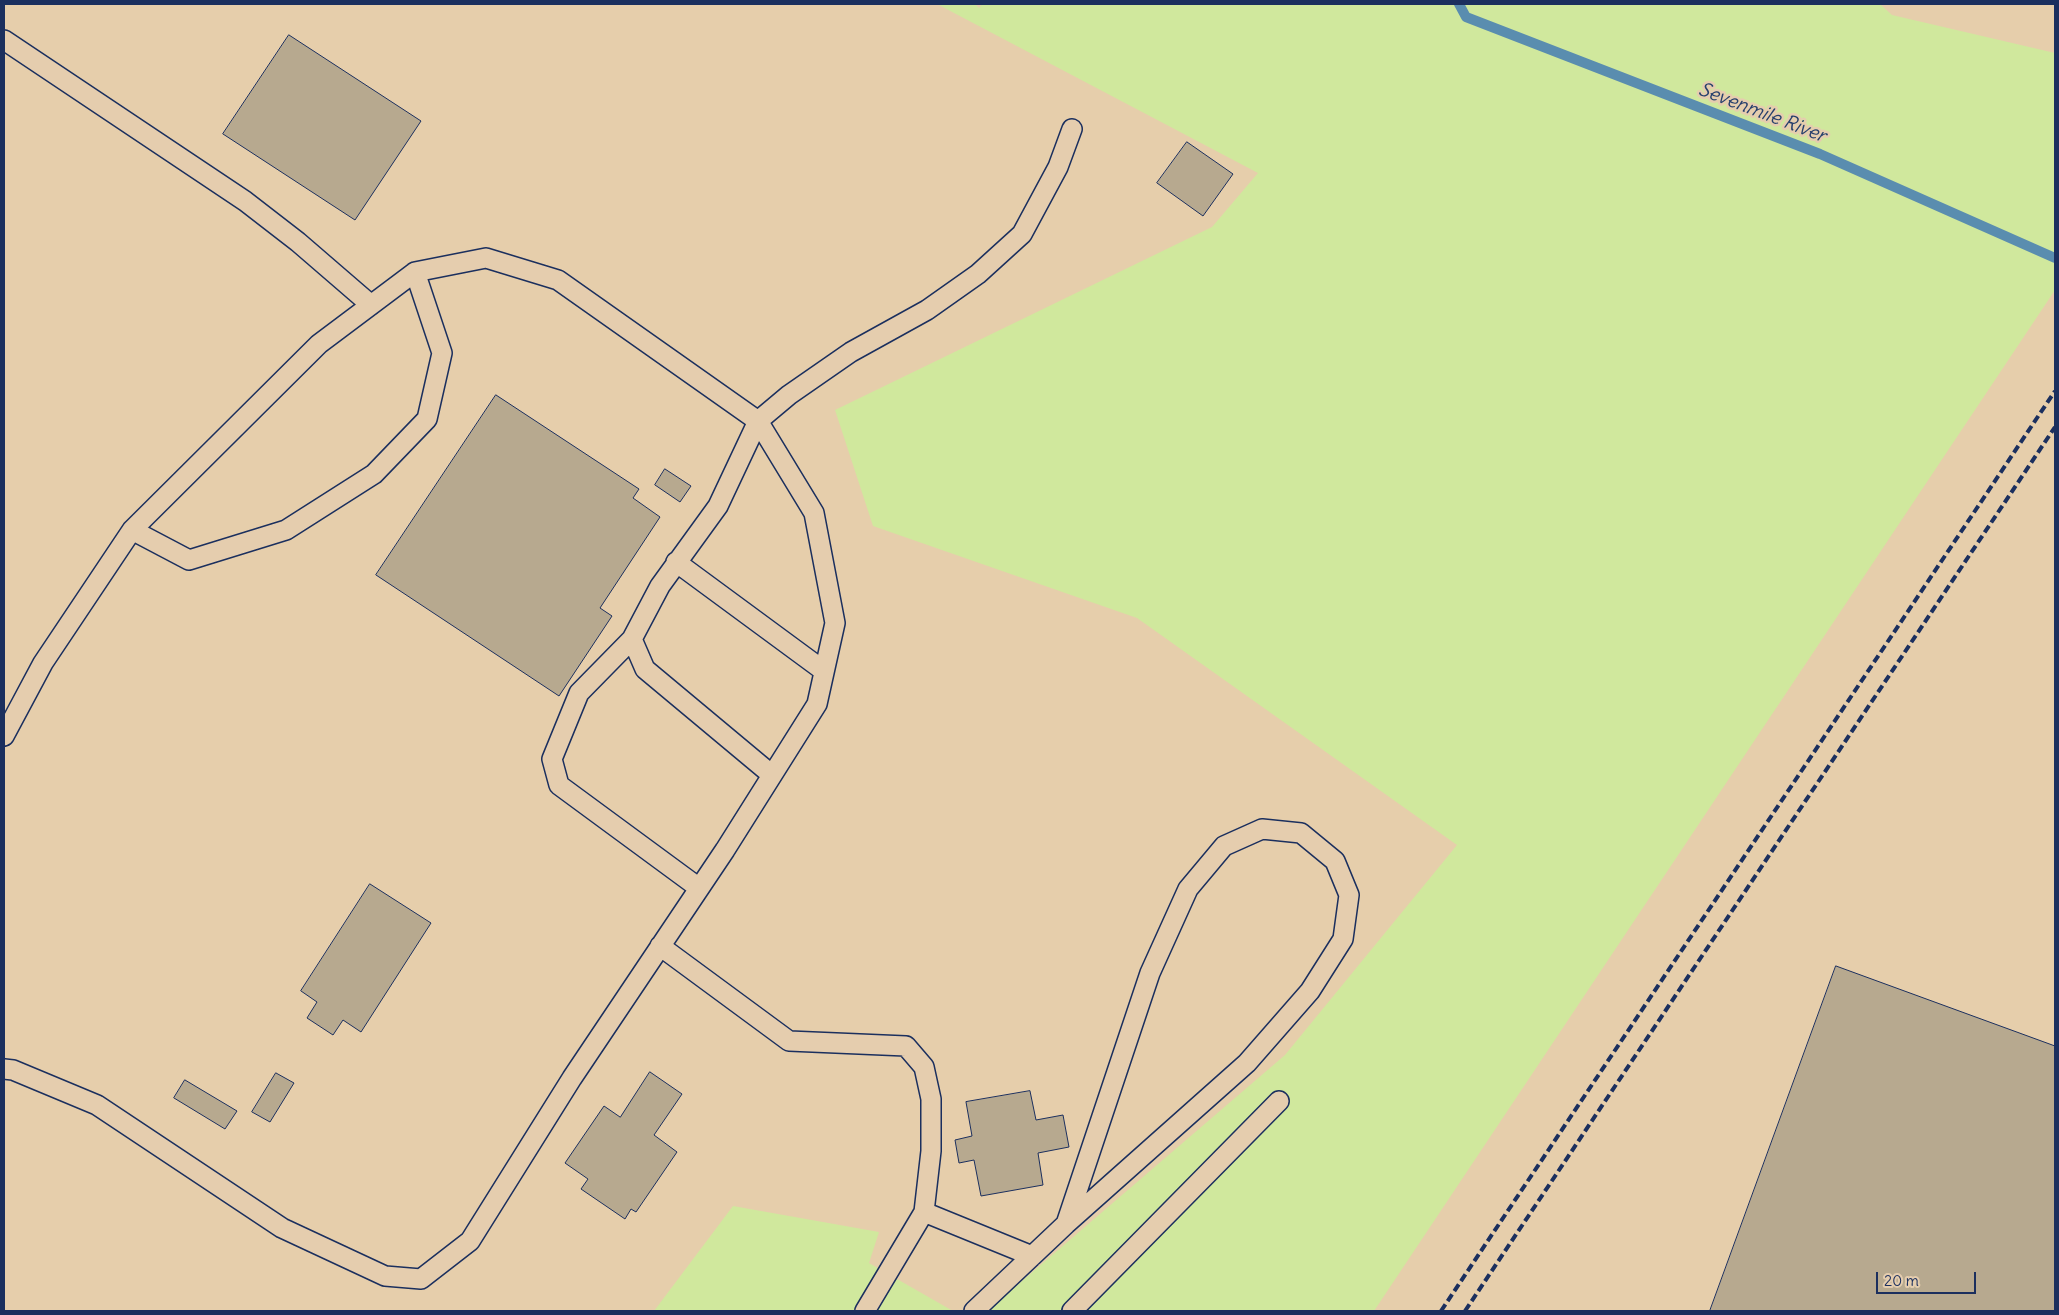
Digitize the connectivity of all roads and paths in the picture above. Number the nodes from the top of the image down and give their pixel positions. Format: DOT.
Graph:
graph roads {
  1 [pos="4,40"];
  2 [pos="1072,129"];
  3 [pos="415,272"];
  4 [pos="371,305"];
  5 [pos="758,421"];
  6 [pos="132,530"];
  7 [pos="676,562"];
  8 [pos="632,639"];
  9 [pos="824,671"];
  10 [pos="4,736"];
  11 [pos="772,776"];
  12 [pos="699,888"];
  13 [pos="660,946"];
  14 [pos="4,1069"];
  15 [pos="1279,1101"];
  16 [pos="924,1212"];
  17 [pos="1066,1224"];
  18 [pos="1032,1256"];
  19 [pos="865,1311"];
  20 [pos="974,1311"];
  21 [pos="1072,1311"];
  1 -- 4 [label="lane"];
  2 -- 5 [label="lane"];
  3 -- 4 [label="lane"];
  3 -- 5 [label="lane"];
  3 -- 6 [label="lane"];
  4 -- 6 [label="lane"];
  5 -- 7 [label="lane"];
  5 -- 9 [label="lane"];
  6 -- 10 [label="lane"];
  7 -- 8 [label="lane"];
  7 -- 9 [label="lane"];
  8 -- 11 [label="lane"];
  8 -- 12 [label="lane"];
  9 -- 11 [label="lane"];
  11 -- 12 [label="lane"];
  12 -- 13 [label="lane"];
  13 -- 14 [label="lane"];
  13 -- 16 [label="lane"];
  15 -- 21 [label="lane"];
  16 -- 18 [label="lane"];
  16 -- 19 [label="lane"];
  17 -- 17 [label="lane"];
  17 -- 18 [label="lane"];
  18 -- 20 [label="lane"];
}
